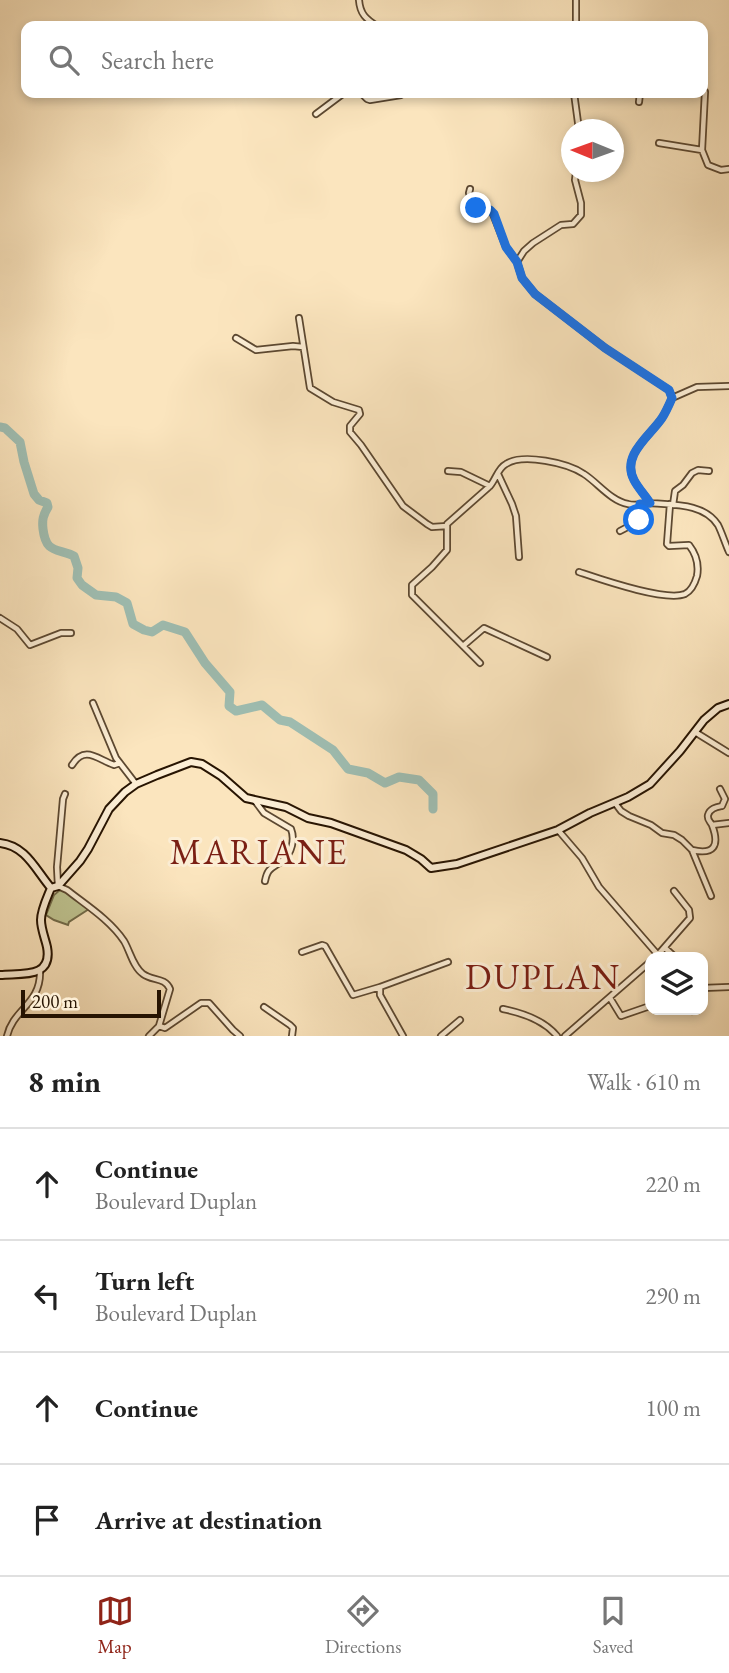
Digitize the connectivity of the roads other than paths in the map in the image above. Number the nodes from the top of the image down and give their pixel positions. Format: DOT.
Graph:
graph roads {
  1 [pos="359,0"];
  2 [pos="576,0"];
  3 [pos="369,21"];
  4 [pos="576,21"];
  5 [pos="337,98"];
  6 [pos="575,98"];
  7 [pos="639,98"];
  8 [pos="705,98"];
  9 [pos="639,102"];
  10 [pos="316,114"];
  11 [pos="578,119"];
  12 [pos="659,143"];
  13 [pos="702,150"];
  14 [pos="729,169"];
  15 [pos="576,182"];
  16 [pos="470,189"];
  17 [pos="517,262"];
  18 [pos="299,318"];
  19 [pos="236,338"];
  20 [pos="303,347"];
  21 [pos="729,386"];
  22 [pos="672,398"];
  23 [pos="448,471"];
  24 [pos="709,471"];
  25 [pos="498,474"];
  26 [pos="491,486"];
  27 [pos="650,503"];
  28 [pos="640,504"];
  29 [pos="671,505"];
  30 [pos="447,526"];
  31 [pos="620,531"];
  32 [pos="729,552"];
  33 [pos="519,556"];
  34 [pos="579,572"];
  35 [pos="0,618"];
  36 [pos="71,633"];
  37 [pos="463,646"];
  38 [pos="547,657"];
  39 [pos="480,663"];
  40 [pos="93,704"];
  41 [pos="729,704"];
  42 [pos="694,732"];
  43 [pos="729,753"];
  44 [pos="120,763"];
  45 [pos="72,765"];
  46 [pos="136,784"];
  47 [pos="720,789"];
  48 [pos="65,794"];
  49 [pos="255,801"];
  50 [pos="615,803"];
  51 [pos="729,823"];
  52 [pos="712,825"];
  53 [pos="558,830"];
  54 [pos="0,843"];
  55 [pos="692,850"];
  56 [pos="265,881"];
  57 [pos="54,887"];
  58 [pos="674,891"];
  59 [pos="711,896"];
  60 [pos="665,948"];
  61 [pos="302,952"];
  62 [pos="654,952"];
  63 [pos="661,952"];
  64 [pos="669,952"];
  65 [pos="448,962"];
  66 [pos="645,966"];
  67 [pos="40,971"];
  68 [pos="0,975"];
  69 [pos="380,987"];
  70 [pos="729,987"];
  71 [pos="708,990"];
  72 [pos="610,998"];
  73 [pos="264,1007"];
  74 [pos="645,1008"];
  75 [pos="503,1009"];
  76 [pos="460,1020"];
  77 [pos="159,1026"];
  78 [pos="7,1036"];
  79 [pos="149,1036"];
  80 [pos="240,1036"];
  81 [pos="292,1036"];
  82 [pos="403,1036"];
  83 [pos="441,1036"];
  84 [pos="556,1036"];
  85 [pos="565,1036"];
  1 -- 3 [label="street"];
  2 -- 4 [label="street"];
  5 -- 10 [label="street"];
  6 -- 11 [label="street"];
  7 -- 9 [label="street"];
  8 -- 13 [label="street"];
  12 -- 13 [label="street"];
  13 -- 14 [label="street"];
  15 -- 17 [label="street"];
  16 -- 17 [label="street"];
  17 -- 22 [label="street"];
  18 -- 20 [label="street"];
  19 -- 20 [label="street"];
  20 -- 30 [label="street"];
  21 -- 22 [label="street"];
  22 -- 27 [label="street"];
  23 -- 26 [label="street"];
  24 -- 29 [label="street"];
  25 -- 26 [label="street"];
  25 -- 28 [label="street"];
  25 -- 33 [label="street"];
  26 -- 30 [label="street"];
  27 -- 28 [label="street"];
  27 -- 29 [label="street"];
  28 -- 31 [label="street"];
  29 -- 32 [label="street"];
  29 -- 34 [label="street"];
  30 -- 37 [label="street"];
  35 -- 36 [label="street"];
  37 -- 38 [label="street"];
  37 -- 39 [label="street"];
  40 -- 44 [label="street"];
  41 -- 42 [label="street"];
  42 -- 43 [label="street"];
  42 -- 50 [label="street"];
  44 -- 45 [label="street"];
  44 -- 46 [label="street"];
  46 -- 49 [label="street"];
  46 -- 57 [label="street"];
  47 -- 52 [label="street"];
  48 -- 57 [label="street"];
  49 -- 53 [label="street"];
  49 -- 56 [label="street"];
  50 -- 53 [label="street"];
  50 -- 55 [label="street"];
  51 -- 52 [label="street"];
  52 -- 55 [label="street"];
  53 -- 62 [label="street"];
  54 -- 57 [label="street"];
  55 -- 59 [label="street"];
  57 -- 67 [label="street"];
  57 -- 77 [label="street"];
  58 -- 60 [label="street"];
  60 -- 63 [label="street"];
  60 -- 64 [label="street"];
  61 -- 69 [label="street"];
  65 -- 69 [label="street"];
  66 -- 72 [label="street"];
  67 -- 68 [label="street"];
  67 -- 78 [label="street"];
  69 -- 82 [label="street"];
  70 -- 71 [label="street"];
  72 -- 74 [label="street"];
  72 -- 85 [label="street"];
  73 -- 81 [label="street"];
  75 -- 84 [label="street"];
  76 -- 83 [label="street"];
  77 -- 79 [label="street"];
  77 -- 80 [label="street"];
}
